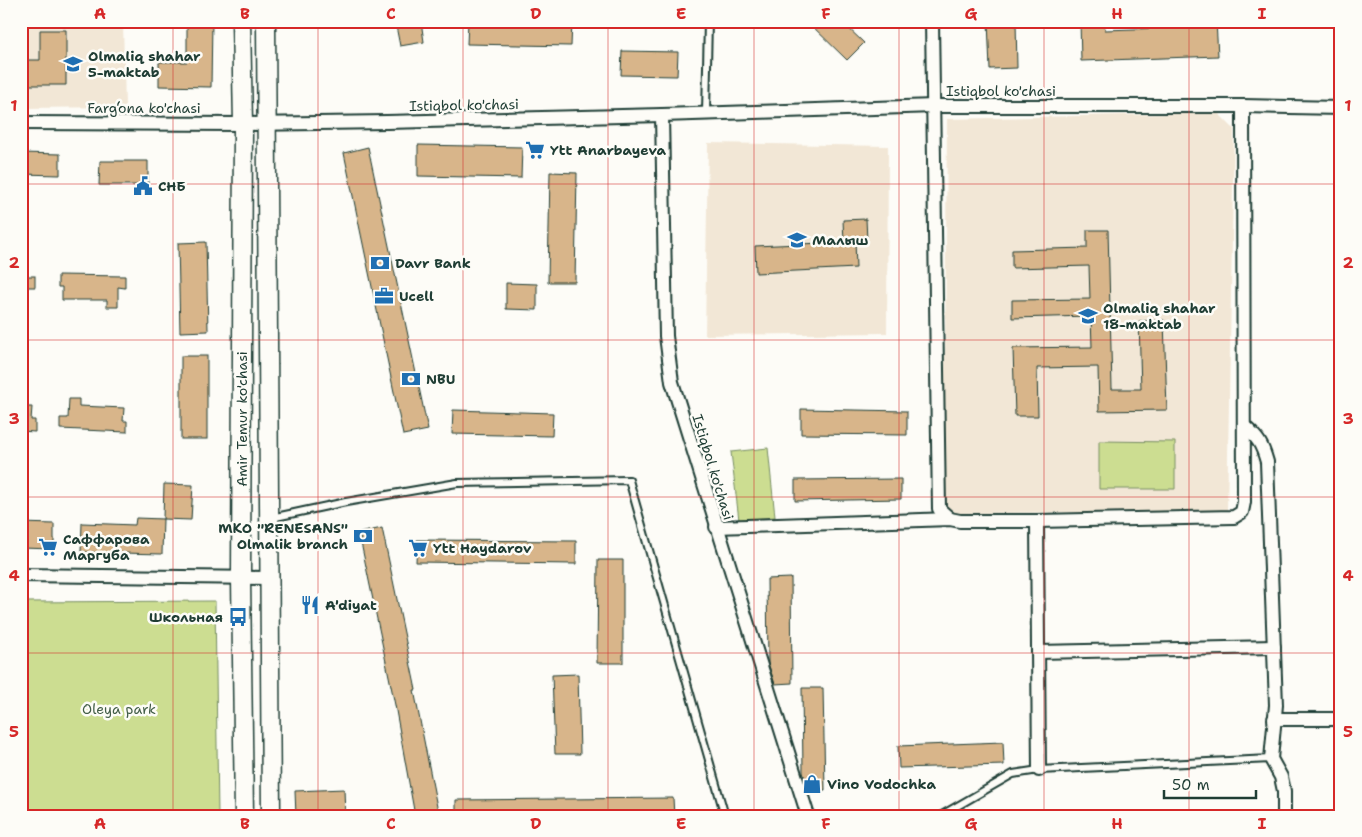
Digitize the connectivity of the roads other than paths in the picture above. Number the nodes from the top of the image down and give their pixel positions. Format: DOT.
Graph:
graph roads {
  1 [pos="241,21"];
  2 [pos="266,21"];
  3 [pos="708,21"];
  4 [pos="932,21"];
  5 [pos="934,106"];
  6 [pos="1244,106"];
  7 [pos="1341,108"];
  8 [pos="706,113"];
  9 [pos="662,115"];
  10 [pos="21,123"];
  11 [pos="243,124"];
  12 [pos="267,124"];
  13 [pos="1244,426"];
  14 [pos="270,518"];
  15 [pos="950,519"];
  16 [pos="1037,521"];
  17 [pos="716,527"];
  18 [pos="21,575"];
  19 [pos="241,578"];
  20 [pos="270,578"];
  21 [pos="1274,647"];
  22 [pos="1038,652"];
  23 [pos="1341,718"];
  24 [pos="1274,719"];
  25 [pos="1271,759"];
  26 [pos="1039,770"];
  27 [pos="244,816"];
  28 [pos="271,816"];
  29 [pos="726,816"];
  30 [pos="808,816"];
  31 [pos="940,816"];
  32 [pos="1284,816"];
  1 -- 11 [label="main road, Amir Temur ko'chasi"];
  2 -- 12 [label="main road, Amir Temur ko'chasi"];
  3 -- 8 [label="lane"];
  4 -- 5 [label="street"];
  5 -- 6 [label="street, Istiqbol ko'chasi"];
  5 -- 8 [label="street, Istiqbol ko'chasi"];
  5 -- 15 [label="street"];
  6 -- 7 [label="street, Istiqbol ko'chasi"];
  6 -- 13 [label="street"];
  8 -- 9 [label="street, Istiqbol ko'chasi"];
  9 -- 12 [label="street, Istiqbol ko'chasi"];
  9 -- 17 [label="street, Istiqbol ko'chasi"];
  10 -- 11 [label="street, Farg‘ona ko'chasi"];
  11 -- 12 [label="street, Farg‘ona ko'chasi"];
  11 -- 19 [label="main road, Amir Temur ko'chasi"];
  12 -- 14 [label="main road, Amir Temur ko'chasi"];
  13 -- 16 [label="street"];
  13 -- 21 [label="street"];
  14 -- 20 [label="main road, Amir Temur ko'chasi"];
  14 -- 29 [label="lane"];
  15 -- 16 [label="street"];
  15 -- 17 [label="street"];
  16 -- 22 [label="street"];
  17 -- 30 [label="street, Istiqbol ko'chasi"];
  18 -- 19 [label="street"];
  19 -- 20 [label="street"];
  19 -- 27 [label="main road, Amir Temur ko'chasi"];
  20 -- 28 [label="main road, Amir Temur ko'chasi"];
  21 -- 22 [label="street"];
  21 -- 24 [label="street"];
  22 -- 26 [label="street"];
  23 -- 24 [label="street"];
  24 -- 25 [label="street"];
  25 -- 26 [label="lane"];
  25 -- 32 [label="street"];
  26 -- 31 [label="lane"];
}
